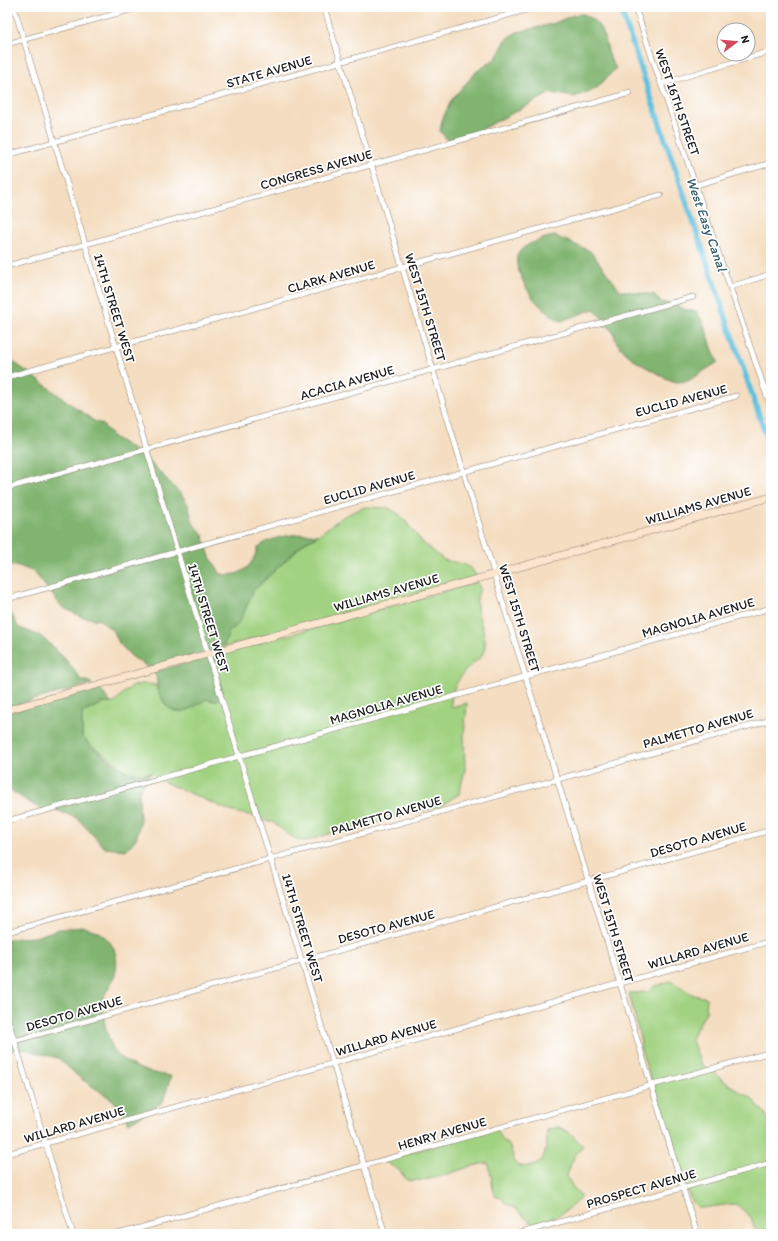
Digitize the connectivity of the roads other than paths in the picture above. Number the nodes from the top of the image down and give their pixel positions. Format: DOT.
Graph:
graph roads {
  1 [pos="14,7"];
  2 [pos="140,7"];
  3 [pos="324,7"];
  4 [pos="537,7"];
  5 [pos="634,7"];
  6 [pos="24,40"];
  7 [pos="7,44"];
  8 [pos="771,51"];
  9 [pos="341,62"];
  10 [pos="661,84"];
  11 [pos="630,93"];
  12 [pos="54,142"];
  13 [pos="7,155"];
  14 [pos="771,163"];
  15 [pos="372,165"];
  16 [pos="696,185"];
  17 [pos="661,195"];
  18 [pos="85,244"];
  19 [pos="7,266"];
  20 [pos="403,267"];
  21 [pos="771,274"];
  22 [pos="730,287"];
  23 [pos="693,297"];
  24 [pos="115,347"];
  25 [pos="433,369"];
  26 [pos="7,377"];
  27 [pos="771,386"];
  28 [pos="764,388"];
  29 [pos="736,396"];
  30 [pos="771,408"];
  31 [pos="146,449"];
  32 [pos="464,472"];
  33 [pos="7,488"];
  34 [pos="771,497"];
  35 [pos="177,552"];
  36 [pos="495,574"];
  37 [pos="7,599"];
  38 [pos="771,608"];
  39 [pos="208,654"];
  40 [pos="526,677"];
  41 [pos="7,710"];
  42 [pos="771,720"];
  43 [pos="239,757"];
  44 [pos="558,779"];
  45 [pos="7,821"];
  46 [pos="771,830"];
  47 [pos="270,859"];
  48 [pos="589,881"];
  49 [pos="7,932"];
  50 [pos="771,941"];
  51 [pos="302,961"];
  52 [pos="620,984"];
  53 [pos="7,1016"];
  54 [pos="15,1041"];
  55 [pos="7,1043"];
  56 [pos="771,1052"];
  57 [pos="333,1064"];
  58 [pos="651,1086"];
  59 [pos="46,1143"];
  60 [pos="7,1154"];
  61 [pos="771,1163"];
  62 [pos="364,1166"];
  63 [pos="682,1188"];
  64 [pos="74,1234"];
  65 [pos="118,1234"];
  66 [pos="385,1234"];
  67 [pos="517,1234"];
  68 [pos="696,1234"];
  1 -- 6 [label="street, 14TH STREET WEST"];
  2 -- 6 [label="street"];
  3 -- 9 [label="street, WEST 15TH STREET"];
  4 -- 9 [label="street, STATE AVENUE"];
  5 -- 10 [label="street, WEST 16TH STREET"];
  6 -- 7 [label="street"];
  6 -- 12 [label="street, 14TH STREET WEST"];
  8 -- 10 [label="street"];
  9 -- 12 [label="street, STATE AVENUE"];
  9 -- 15 [label="street, WEST 15TH STREET"];
  10 -- 16 [label="street, WEST 16TH STREET"];
  11 -- 15 [label="street, CONGRESS AVENUE"];
  12 -- 13 [label="street, STATE AVENUE"];
  12 -- 18 [label="street, 14TH STREET WEST"];
  14 -- 16 [label="street"];
  15 -- 18 [label="street, CONGRESS AVENUE"];
  15 -- 20 [label="street, WEST 15TH STREET"];
  16 -- 22 [label="street, WEST 16TH STREET"];
  17 -- 20 [label="street, CLARK AVENUE"];
  18 -- 19 [label="street, CONGRESS AVENUE"];
  18 -- 24 [label="street, 14TH STREET WEST"];
  20 -- 24 [label="street, CLARK AVENUE"];
  20 -- 25 [label="street, WEST 15TH STREET"];
  21 -- 22 [label="street"];
  22 -- 28 [label="street, WEST 16TH STREET"];
  23 -- 25 [label="street, ACACIA AVENUE"];
  24 -- 26 [label="street, CLARK AVENUE"];
  24 -- 31 [label="street, 14TH STREET WEST"];
  25 -- 31 [label="street, ACACIA AVENUE"];
  25 -- 32 [label="street, WEST 15TH STREET"];
  27 -- 28 [label="street"];
  28 -- 30 [label="street, WEST 16TH STREET"];
  29 -- 32 [label="street, EUCLID AVENUE"];
  31 -- 33 [label="street, ACACIA AVENUE"];
  31 -- 35 [label="street, 14TH STREET WEST"];
  32 -- 35 [label="street, EUCLID AVENUE"];
  32 -- 36 [label="street, WEST 15TH STREET"];
  34 -- 36 [label="street, WILLIAMS AVENUE"];
  35 -- 37 [label="street, EUCLID AVENUE"];
  35 -- 39 [label="street, 14TH STREET WEST"];
  36 -- 39 [label="street, WILLIAMS AVENUE"];
  36 -- 40 [label="street, WEST 15TH STREET"];
  38 -- 40 [label="street, MAGNOLIA AVENUE"];
  39 -- 41 [label="street, WILLIAMS AVENUE"];
  39 -- 43 [label="street, 14TH STREET WEST"];
  40 -- 43 [label="street, MAGNOLIA AVENUE"];
  40 -- 44 [label="street, WEST 15TH STREET"];
  42 -- 44 [label="street, PALMETTO AVENUE"];
  43 -- 45 [label="street, MAGNOLIA AVENUE"];
  43 -- 47 [label="street, 14TH STREET WEST"];
  44 -- 47 [label="street, PALMETTO AVENUE"];
  44 -- 48 [label="street, WEST 15TH STREET"];
  46 -- 48 [label="street, DESOTO AVENUE"];
  47 -- 49 [label="street, PALMETTO AVENUE"];
  47 -- 51 [label="street, 14TH STREET WEST"];
  48 -- 51 [label="street, DESOTO AVENUE"];
  48 -- 52 [label="street, WEST 15TH STREET"];
  50 -- 52 [label="street, WILLARD AVENUE"];
  51 -- 54 [label="street, DESOTO AVENUE"];
  51 -- 57 [label="street, 14TH STREET WEST"];
  52 -- 57 [label="street, WILLARD AVENUE"];
  52 -- 58 [label="street, WEST 15TH STREET"];
  53 -- 54 [label="street"];
  54 -- 55 [label="street, DESOTO AVENUE"];
  54 -- 59 [label="street"];
  56 -- 58 [label="street, HENRY AVENUE"];
  57 -- 59 [label="street, WILLARD AVENUE"];
  57 -- 62 [label="street, 14TH STREET WEST"];
  58 -- 62 [label="street, HENRY AVENUE"];
  58 -- 63 [label="street, WEST 15TH STREET"];
  59 -- 60 [label="street, WILLARD AVENUE"];
  59 -- 64 [label="street"];
  61 -- 63 [label="street, PROSPECT AVENUE"];
  62 -- 65 [label="street, HENRY AVENUE"];
  62 -- 66 [label="street, 14TH STREET WEST"];
  63 -- 67 [label="street, PROSPECT AVENUE"];
  63 -- 68 [label="street, WEST 15TH STREET"];
}
